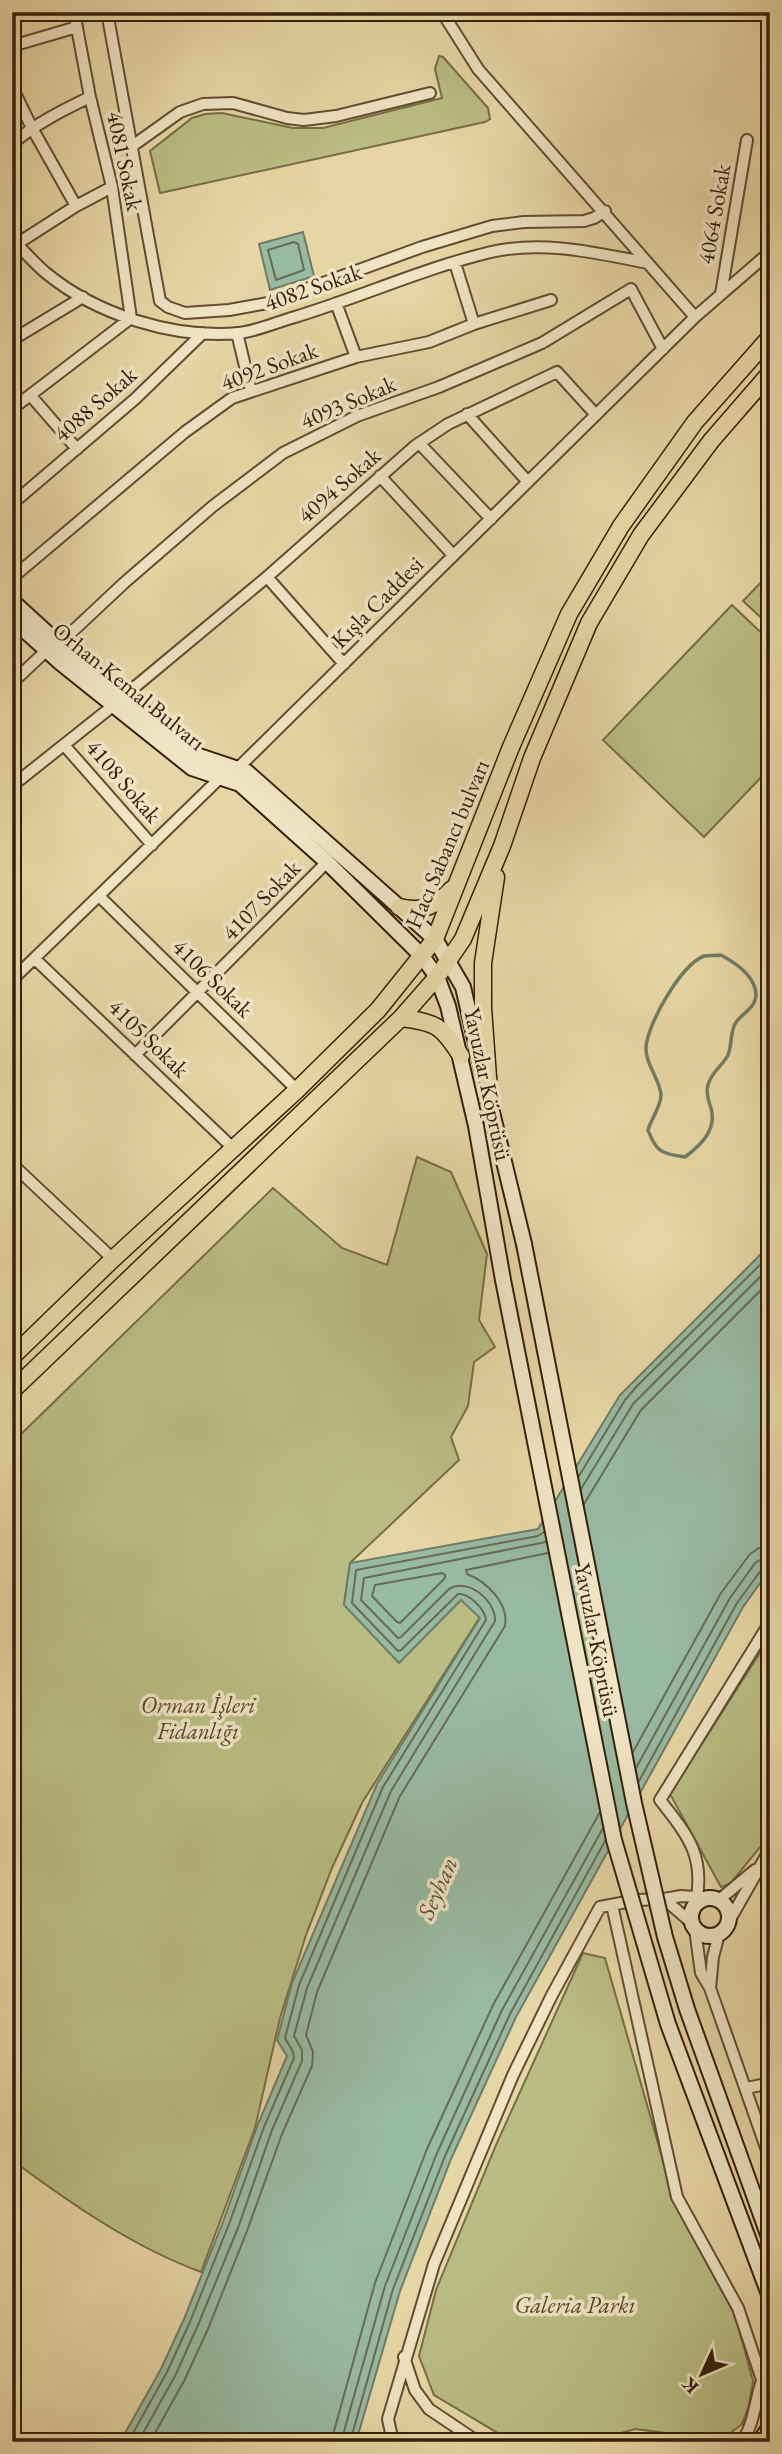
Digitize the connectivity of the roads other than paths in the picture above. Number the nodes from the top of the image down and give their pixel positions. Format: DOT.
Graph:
graph roads {
  1 [pos="74,12"];
  2 [pos="107,12"];
  3 [pos="442,12"];
  4 [pos="77,27"];
  5 [pos="12,46"];
  6 [pos="12,87"];
  7 [pos="430,93"];
  8 [pos="90,97"];
  9 [pos="32,128"];
  10 [pos="747,140"];
  11 [pos="12,144"];
  12 [pos="131,147"];
  13 [pos="112,187"];
  14 [pos="76,206"];
  15 [pos="605,211"];
  16 [pos="14,244"];
  17 [pos="770,252"];
  18 [pos="454,263"];
  19 [pos="648,263"];
  20 [pos="721,295"];
  21 [pos="83,297"];
  22 [pos="551,300"];
  23 [pos="336,303"];
  24 [pos="695,317"];
  25 [pos="131,318"];
  26 [pos="474,324"];
  27 [pos="202,333"];
  28 [pos="237,333"];
  29 [pos="770,337"];
  30 [pos="12,340"];
  31 [pos="663,349"];
  32 [pos="356,357"];
  33 [pos="770,373"];
  34 [pos="251,391"];
  35 [pos="31,396"];
  36 [pos="12,409"];
  37 [pos="467,414"];
  38 [pos="596,415"];
  39 [pos="419,443"];
  40 [pos="76,449"];
  41 [pos="380,476"];
  42 [pos="528,482"];
  43 [pos="12,504"];
  44 [pos="491,519"];
  45 [pos="453,555"];
  46 [pos="267,577"];
  47 [pos="12,578"];
  48 [pos="12,601"];
  49 [pos="12,619"];
  50 [pos="53,647"];
  51 [pos="344,664"];
  52 [pos="12,683"];
  53 [pos="119,701"];
  54 [pos="64,745"];
  55 [pos="237,769"];
  56 [pos="221,778"];
  57 [pos="12,786"];
  58 [pos="152,845"];
  59 [pos="502,846"];
  60 [pos="327,862"];
  61 [pos="459,882"];
  62 [pos="99,896"];
  63 [pos="399,907"];
  64 [pos="435,939"];
  65 [pos="422,956"];
  66 [pos="35,959"];
  67 [pos="449,961"];
  68 [pos="437,977"];
  69 [pos="12,980"];
  70 [pos="199,993"];
  71 [pos="401,1018"];
  72 [pos="135,1055"];
  73 [pos="461,1056"];
  74 [pos="297,1090"];
  75 [pos="490,1105"];
  76 [pos="233,1149"];
  77 [pos="12,1164"];
  78 [pos="113,1259"];
  79 [pos="12,1357"];
  80 [pos="12,1391"];
  81 [pos="770,1622"];
  82 [pos="770,1849"];
  83 [pos="758,1868"];
  84 [pos="664,1899"];
  85 [pos="705,1900"];
  86 [pos="612,1905"];
  87 [pos="693,1926"];
  88 [pos="724,1929"];
  89 [pos="710,1988"];
  90 [pos="770,2083"];
  91 [pos="747,2088"];
  92 [pos="770,2159"];
  93 [pos="770,2240"];
  94 [pos="770,2297"];
  95 [pos="404,2357"];
  96 [pos="770,2365"];
  97 [pos="761,2377"];
  98 [pos="770,2426"];
  99 [pos="393,2442"];
  100 [pos="478,2442"];
  101 [pos="742,2442"];
  102 [pos="760,2442"];
  1 -- 4 [label="street, 4081 Sokak"];
  2 -- 12 [label="street"];
  3 -- 15 [label="street"];
  4 -- 5 [label="street"];
  4 -- 8 [label="street, 4081 Sokak"];
  6 -- 9 [label="street"];
  7 -- 12 [label="street"];
  8 -- 9 [label="street"];
  8 -- 13 [label="street, 4081 Sokak"];
  9 -- 11 [label="street"];
  9 -- 14 [label="street"];
  10 -- 20 [label="street, 4064 Sokak"];
  12 -- 15 [label="street"];
  13 -- 14 [label="street"];
  13 -- 25 [label="street, 4081 Sokak"];
  14 -- 16 [label="street"];
  15 -- 19 [label="street"];
  16 -- 21 [label="street, 4082 Sokak"];
  17 -- 20 [label="street, Kışla Caddesi"];
  18 -- 19 [label="street, 4082 Sokak"];
  18 -- 23 [label="street, 4082 Sokak"];
  18 -- 26 [label="street"];
  19 -- 24 [label="street"];
  20 -- 24 [label="street, Kışla Caddesi"];
  21 -- 25 [label="street, 4082 Sokak"];
  21 -- 30 [label="street"];
  22 -- 26 [label="street, 4092 Sokak"];
  23 -- 28 [label="street, 4082 Sokak"];
  23 -- 32 [label="street"];
  24 -- 31 [label="street, Kışla Caddesi"];
  25 -- 27 [label="street, 4082 Sokak"];
  25 -- 35 [label="street"];
  26 -- 32 [label="street, 4092 Sokak"];
  27 -- 28 [label="street, 4082 Sokak"];
  27 -- 40 [label="street, 4088 Sokak"];
  28 -- 34 [label="street"];
  29 -- 61 [label="main road, Hacı Sabancı bulvarı"];
  31 -- 38 [label="street, Kışla Caddesi"];
  31 -- 50 [label="street, 4093 Sokak"];
  32 -- 34 [label="street, 4092 Sokak"];
  33 -- 59 [label="main road, Hacı Sabancı bulvarı"];
  34 -- 47 [label="street, 4092 Sokak"];
  35 -- 36 [label="street"];
  35 -- 40 [label="street"];
  37 -- 38 [label="street, 4094 Sokak"];
  37 -- 39 [label="street, 4094 Sokak"];
  37 -- 42 [label="street"];
  38 -- 42 [label="street, Kışla Caddesi"];
  39 -- 41 [label="street, 4094 Sokak"];
  39 -- 44 [label="street"];
  40 -- 43 [label="street, 4088 Sokak"];
  41 -- 45 [label="street"];
  41 -- 46 [label="street, 4094 Sokak"];
  42 -- 44 [label="street, Kışla Caddesi"];
  44 -- 45 [label="street, Kışla Caddesi"];
  45 -- 51 [label="street, Kışla Caddesi"];
  46 -- 51 [label="street"];
  46 -- 53 [label="street, 4094 Sokak"];
  48 -- 50 [label="main road, Orhan Kemal Bulvarı"];
  49 -- 50 [label="main road, Orhan Kemal Bulvarı"];
  50 -- 52 [label="street"];
  50 -- 53 [label="main road, Orhan Kemal Bulvarı"];
  51 -- 55 [label="street, Kışla Caddesi"];
  53 -- 54 [label="street, 4094 Sokak"];
  53 -- 55 [label="main road, Orhan Kemal Bulvarı"];
  53 -- 56 [label="main road, Orhan Kemal Bulvarı"];
  54 -- 57 [label="street, 4094 Sokak"];
  54 -- 58 [label="street, 4108 Sokak"];
  55 -- 56 [label="street, Kışla Caddesi"];
  55 -- 63 [label="main road, Orhan Kemal Bulvarı"];
  56 -- 58 [label="street, Kışla Caddesi"];
  56 -- 60 [label="main road, Orhan Kemal Bulvarı"];
  58 -- 62 [label="street, Kışla Caddesi"];
  59 -- 67 [label="main road, Hacı Sabancı bulvarı"];
  59 -- 75 [label="main road"];
  60 -- 65 [label="main road, Orhan Kemal Bulvarı"];
  60 -- 70 [label="street, 4107 Sokak"];
  61 -- 63 [label="main road"];
  61 -- 64 [label="main road, Hacı Sabancı bulvarı"];
  62 -- 66 [label="street, Kışla Caddesi"];
  62 -- 70 [label="street, 4106 Sokak"];
  63 -- 64 [label="main road, Orhan Kemal Bulvarı"];
  64 -- 65 [label="main road, Hacı Sabancı bulvarı"];
  64 -- 67 [label="main road, Yavuzlar Köprüsü"];
  65 -- 68 [label="main road, Orhan Kemal Bulvarı"];
  65 -- 74 [label="main road, Hacı Sabancı bulvarı"];
  66 -- 69 [label="street, Kışla Caddesi"];
  66 -- 72 [label="street, 4105 Sokak"];
  67 -- 68 [label="main road, Hacı Sabancı bulvarı"];
  67 -- 75 [label="main road, Yavuzlar Köprüsü"];
  68 -- 71 [label="main road, Hacı Sabancı bulvarı"];
  68 -- 73 [label="main road, Yavuzlar Köprüsü"];
  70 -- 72 [label="street, 4107 Sokak"];
  70 -- 74 [label="street, 4106 Sokak"];
  71 -- 73 [label="main road"];
  71 -- 80 [label="main road, Hacı Sabancı bulvarı"];
  72 -- 76 [label="street, 4105 Sokak"];
  73 -- 94 [label="main road, Yavuzlar Köprüsü, bridge"];
  74 -- 76 [label="main road, Hacı Sabancı bulvarı"];
  75 -- 93 [label="main road, Yavuzlar Köprüsü, bridge"];
  76 -- 78 [label="main road, Hacı Sabancı bulvarı"];
  77 -- 78 [label="street"];
  78 -- 79 [label="main road, Hacı Sabancı bulvarı"];
  81 -- 85 [label="street"];
  82 -- 83 [label="street"];
  83 -- 85 [label="street"];
  83 -- 88 [label="street"];
  84 -- 85 [label="street"];
  84 -- 86 [label="street"];
  84 -- 87 [label="street"];
  85 -- 87 [label="main road"];
  85 -- 88 [label="main road"];
  86 -- 95 [label="street"];
  86 -- 97 [label="street"];
  87 -- 88 [label="main road"];
  87 -- 89 [label="street"];
  88 -- 89 [label="street"];
  89 -- 91 [label="street"];
  90 -- 91 [label="street"];
  91 -- 92 [label="street"];
  95 -- 99 [label="street"];
  95 -- 100 [label="street"];
  96 -- 97 [label="street"];
  97 -- 101 [label="street"];
  98 -- 102 [label="main road"];
}
